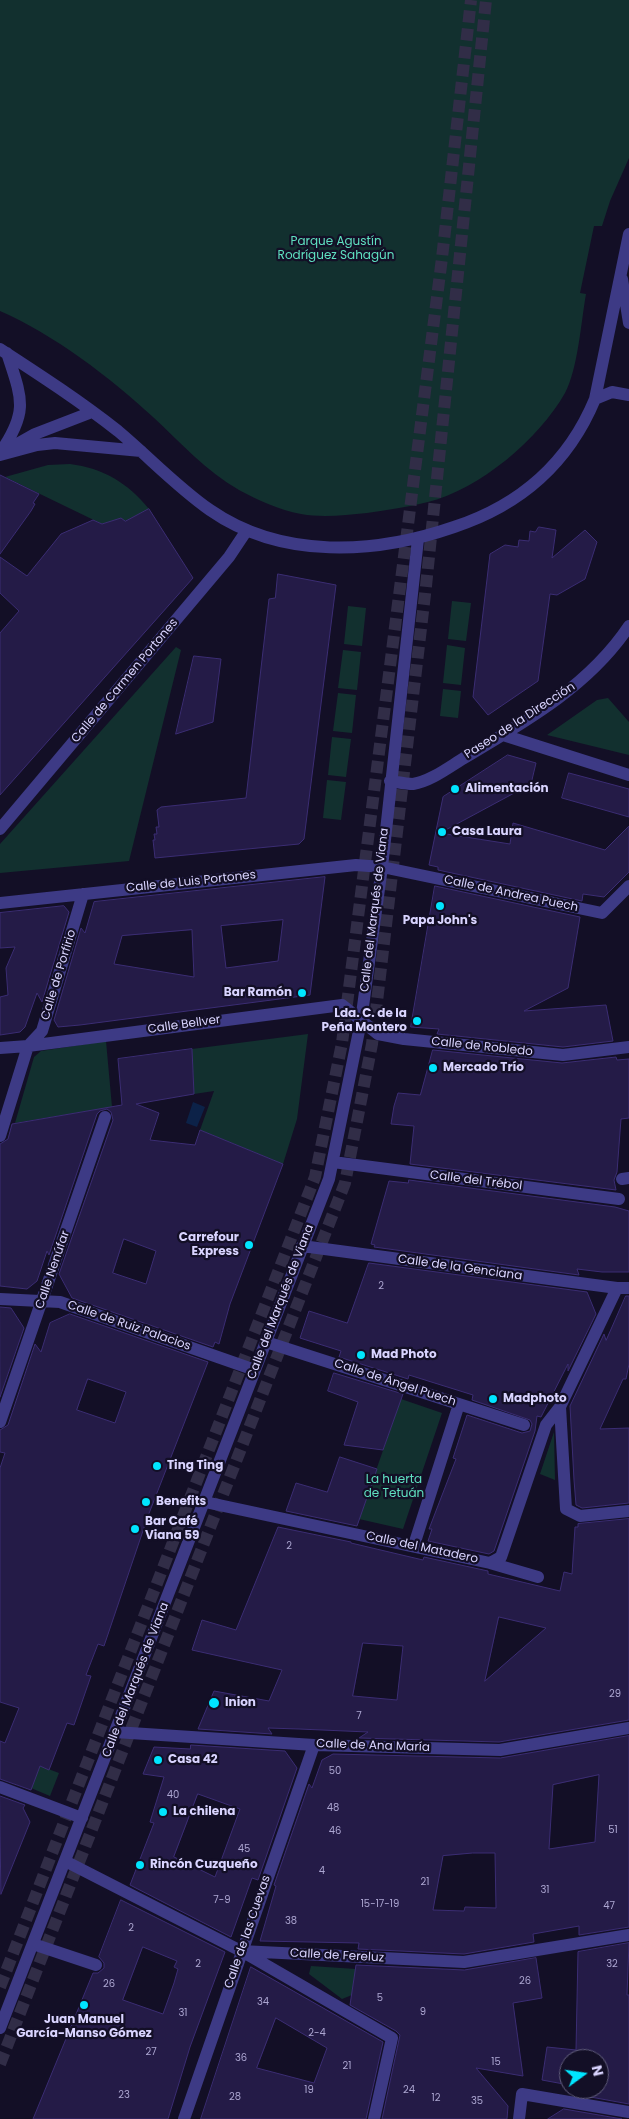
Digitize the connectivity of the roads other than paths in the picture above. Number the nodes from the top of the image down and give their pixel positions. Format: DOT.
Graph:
graph roads {
  1 [pos="629,234"];
  2 [pos="624,266"];
  3 [pos="629,323"];
  4 [pos="3,351"];
  5 [pos="629,395"];
  6 [pos="594,399"];
  7 [pos="92,412"];
  8 [pos="140,451"];
  9 [pos="0,454"];
  10 [pos="247,530"];
  11 [pos="418,540"];
  12 [pos="629,626"];
  13 [pos="503,735"];
  14 [pos="629,775"];
  15 [pos="390,781"];
  16 [pos="0,830"];
  17 [pos="382,867"];
  18 [pos="629,886"];
  19 [pos="83,894"];
  20 [pos="0,903"];
  21 [pos="361,1021"];
  22 [pos="28,1046"];
  23 [pos="629,1047"];
  24 [pos="0,1048"];
  25 [pos="105,1117"];
  26 [pos="0,1136"];
  27 [pos="333,1162"];
  28 [pos="619,1199"];
  29 [pos="302,1246"];
  30 [pos="623,1288"];
  31 [pos="0,1299"];
  32 [pos="42,1302"];
  33 [pos="266,1342"];
  34 [pos="255,1370"];
  35 [pos="459,1404"];
  36 [pos="560,1407"];
  37 [pos="0,1422"];
  38 [pos="524,1425"];
  39 [pos="205,1502"];
  40 [pos="629,1511"];
  41 [pos="414,1545"];
  42 [pos="490,1562"];
  43 [pos="538,1577"];
  44 [pos="629,1728"];
  45 [pos="115,1732"];
  46 [pos="314,1745"];
  47 [pos="0,1787"];
  48 [pos="82,1818"];
  49 [pos="65,1861"];
  50 [pos="629,1935"];
  51 [pos="33,1944"];
  52 [pos="242,1951"];
  53 [pos="96,1965"];
  54 [pos="0,2028"];
  55 [pos="629,2112"];
  56 [pos="184,2119"];
  57 [pos="374,2119"];
  58 [pos="519,2119"];
  1 -- 2 [label="street"];
  2 -- 3 [label="street"];
  2 -- 6 [label="street"];
  4 -- 7 [label="street"];
  4 -- 9 [label="street"];
  5 -- 6 [label="street"];
  6 -- 11 [label="street"];
  7 -- 8 [label="street"];
  7 -- 9 [label="street"];
  8 -- 9 [label="street"];
  8 -- 10 [label="street"];
  10 -- 11 [label="street"];
  10 -- 16 [label="street, Calle de Carmen Portones"];
  11 -- 15 [label="street, Calle del Marqués de Viana"];
  12 -- 13 [label="street, Paseo de la Dirección"];
  13 -- 14 [label="street"];
  13 -- 15 [label="street, Paseo de la Dirección"];
  15 -- 17 [label="street, Calle del Marqués de Viana"];
  17 -- 18 [label="street, Calle de Andrea Puech"];
  17 -- 19 [label="street, Calle de Luis Portones"];
  17 -- 21 [label="street, Calle del Marqués de Viana"];
  19 -- 20 [label="street, Calle de Luis Portones"];
  19 -- 22 [label="street, Calle de Porfirio"];
  21 -- 22 [label="street, Calle Bellver"];
  21 -- 23 [label="street, Calle de Robledo"];
  21 -- 27 [label="street, Calle del Marqués de Viana"];
  22 -- 24 [label="street, Calle Bellver"];
  22 -- 26 [label="street, Calle de Porfirio"];
  25 -- 32 [label="street, Calle Nenúfar"];
  27 -- 28 [label="street, Calle del Trébol"];
  27 -- 29 [label="street, Calle del Marqués de Viana"];
  29 -- 30 [label="street, Calle de la Genciana"];
  29 -- 33 [label="street, Calle del Marqués de Viana"];
  30 -- 36 [label="street, Calle de la Genciana"];
  31 -- 32 [label="street, Calle de Ruiz Palacios"];
  32 -- 34 [label="street, Calle de Ruiz Palacios"];
  32 -- 37 [label="street, Calle Nenúfar"];
  33 -- 34 [label="street, Calle del Marqués de Viana"];
  33 -- 35 [label="street, Calle de Ángel Puech"];
  34 -- 39 [label="street, Calle del Marqués de Viana"];
  35 -- 38 [label="street, Calle de Ángel Puech"];
  35 -- 41 [label="street"];
  36 -- 40 [label="street"];
  36 -- 42 [label="street, Calle del Matadero"];
  39 -- 41 [label="street, Calle del Matadero"];
  39 -- 45 [label="street, Calle del Marqués de Viana"];
  41 -- 42 [label="street, Calle del Matadero"];
  42 -- 43 [label="street"];
  44 -- 46 [label="street, Calle de Ana María"];
  45 -- 46 [label="street, Calle de Ana María"];
  45 -- 48 [label="street, Calle del Marqués de Viana"];
  46 -- 52 [label="street, Calle de las Cuevas"];
  47 -- 48 [label="street"];
  48 -- 49 [label="street, Calle del Marqués de Viana"];
  49 -- 51 [label="street, Calle del Marqués de Viana"];
  49 -- 52 [label="street, Calle de Fereluz"];
  50 -- 52 [label="street, Calle de Fereluz"];
  51 -- 53 [label="street"];
  51 -- 54 [label="street, Calle del Marqués de Viana"];
  52 -- 56 [label="street, Calle de las Cuevas"];
  52 -- 57 [label="street"];
  55 -- 58 [label="street"];
}
